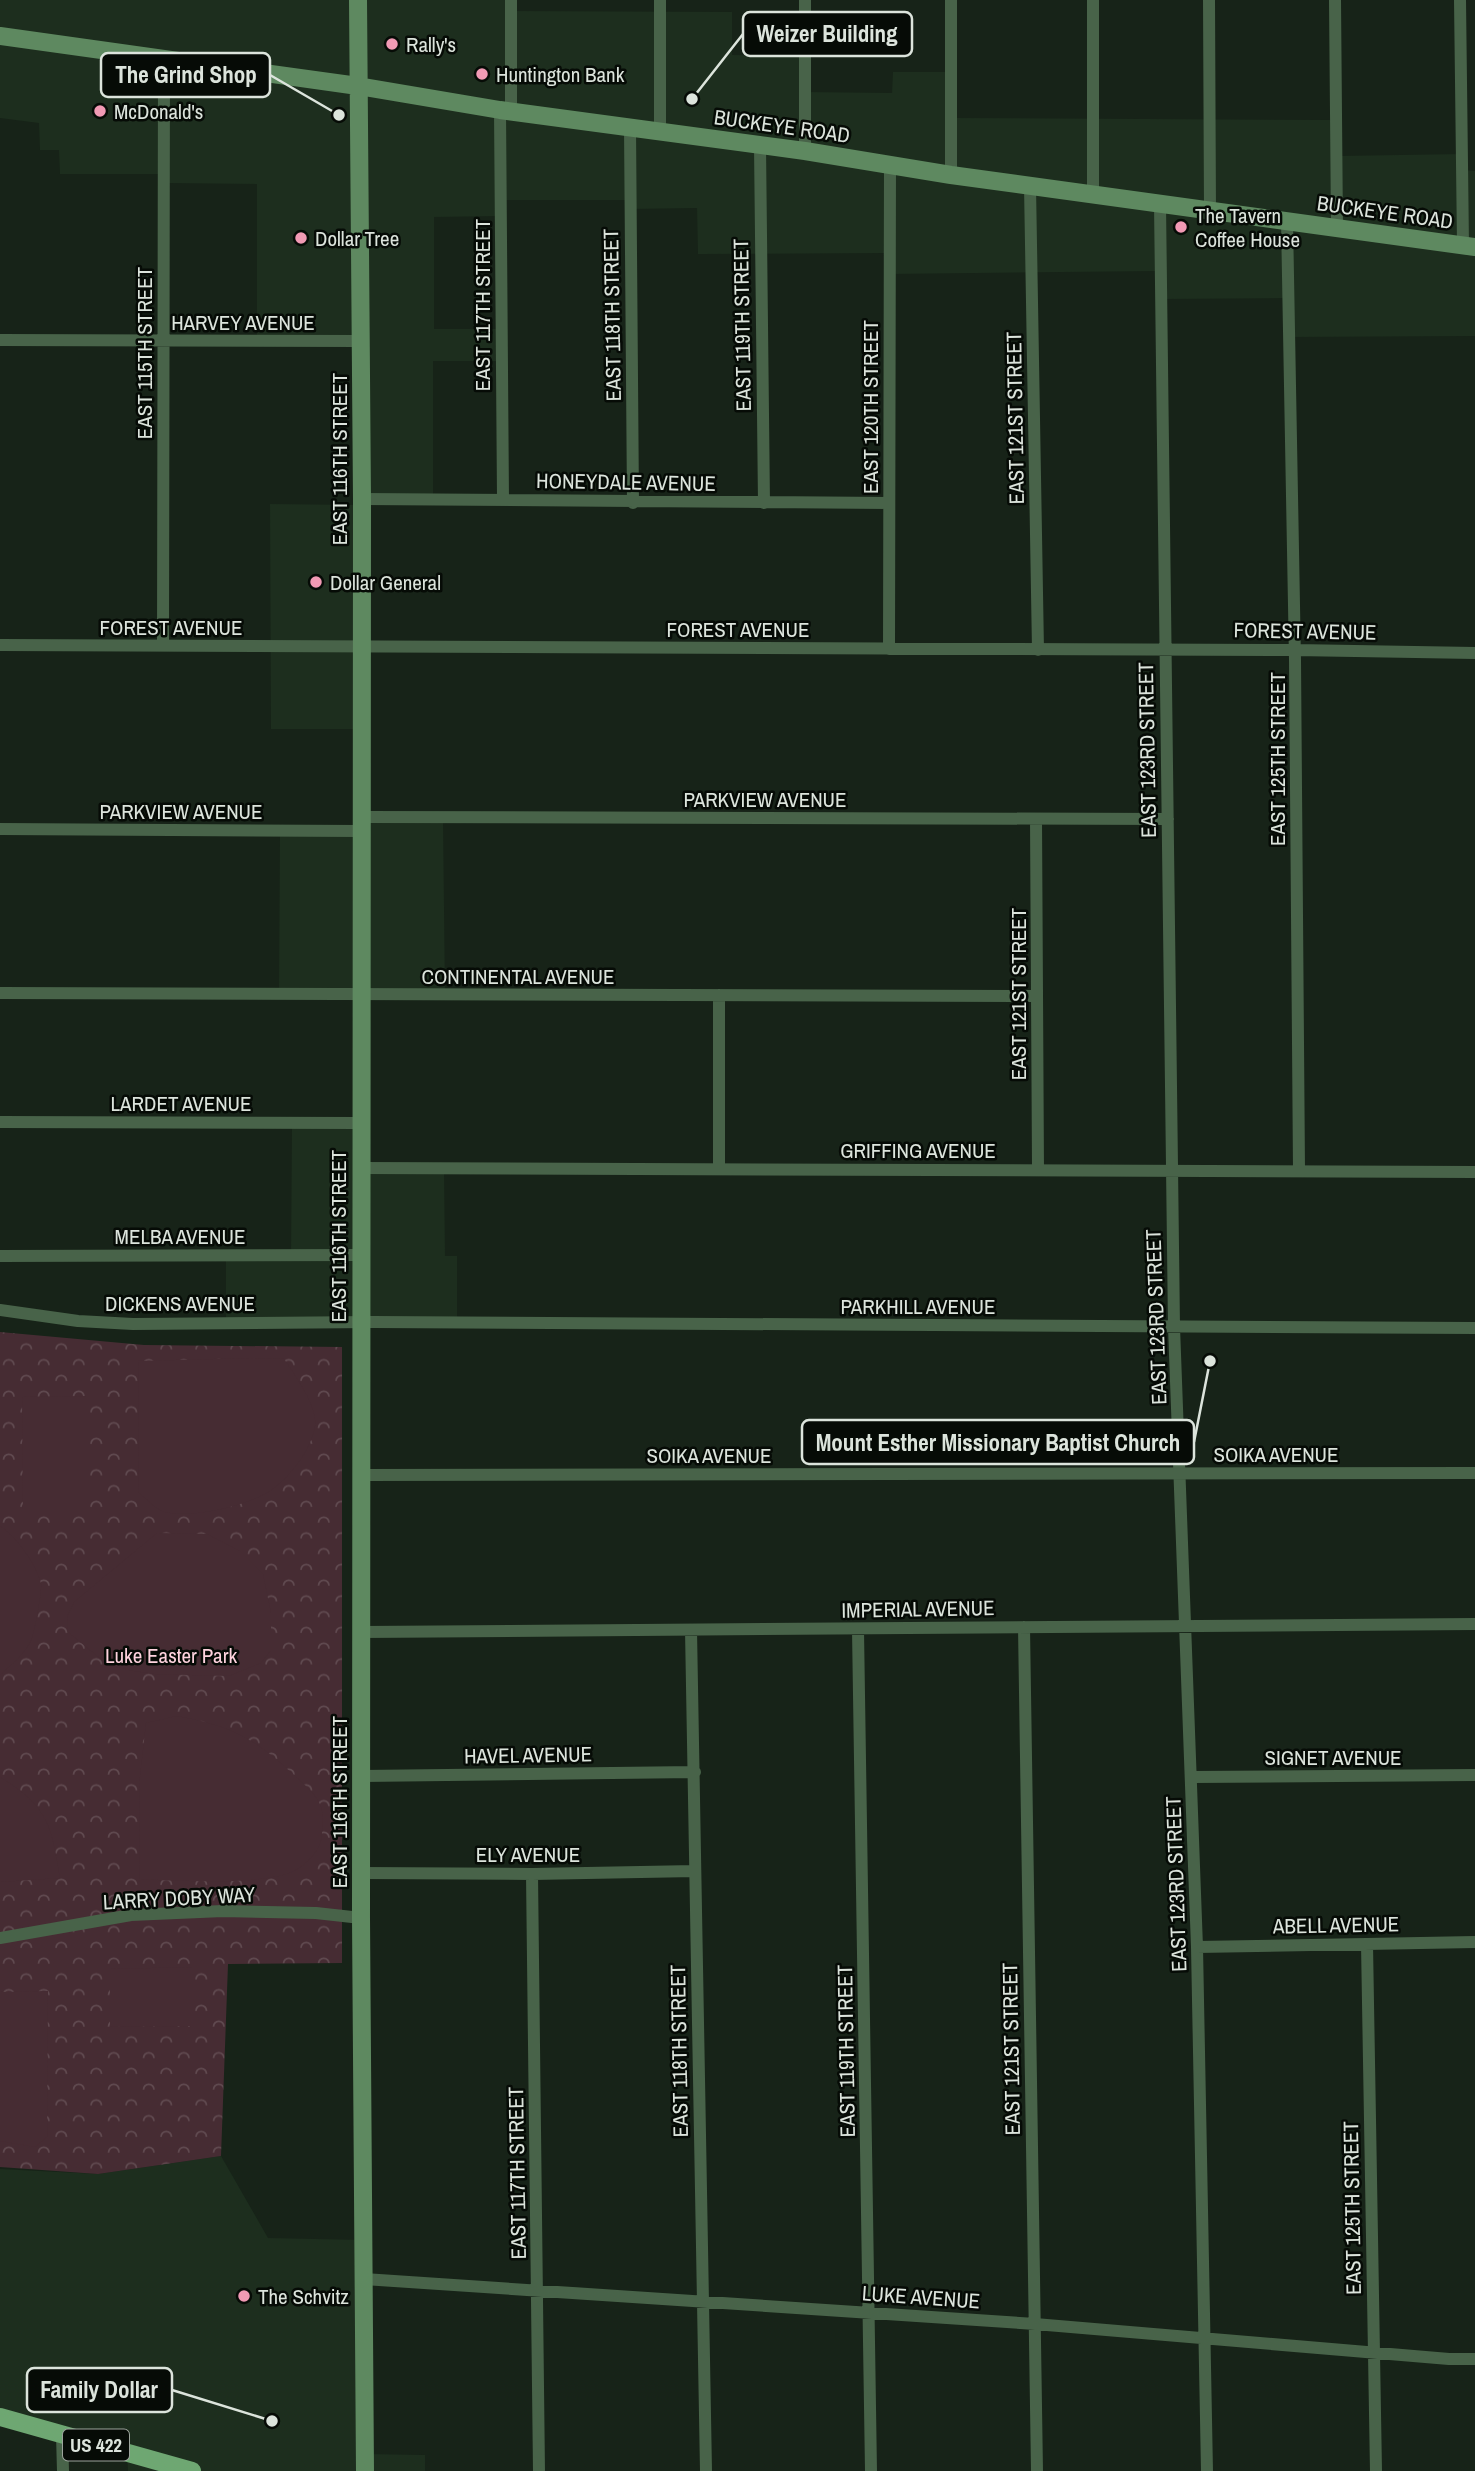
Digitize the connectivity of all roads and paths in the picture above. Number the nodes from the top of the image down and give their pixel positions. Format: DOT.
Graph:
graph roads {
  1 [pos="358,0"];
  2 [pos="511,0"];
  3 [pos="660,0"];
  4 [pos="805,0"];
  5 [pos="951,0"];
  6 [pos="1093,0"];
  7 [pos="1209,0"];
  8 [pos="1335,0"];
  9 [pos="1460,0"];
  10 [pos="0,36"];
  11 [pos="164,60"];
  12 [pos="358,86"];
  13 [pos="505,110"];
  14 [pos="629,127"];
  15 [pos="660,131"];
  16 [pos="760,146"];
  17 [pos="805,151"];
  18 [pos="890,165"];
  19 [pos="951,175"];
  20 [pos="1030,186"];
  21 [pos="1093,195"];
  22 [pos="1160,204"];
  23 [pos="1210,211"];
  24 [pos="1287,222"];
  25 [pos="1337,227"];
  26 [pos="1469,246"];
  27 [pos="0,340"];
  28 [pos="164,341"];
  29 [pos="361,341"];
  30 [pos="362,499"];
  31 [pos="503,499"];
  32 [pos="633,503"];
  33 [pos="764,503"];
  34 [pos="889,503"];
  35 [pos="0,645"];
  36 [pos="163,646"];
  37 [pos="362,646"];
  38 [pos="889,649"];
  39 [pos="1038,650"];
  40 [pos="1165,650"];
  41 [pos="1295,650"];
  42 [pos="1475,653"];
  43 [pos="1036,819"];
  44 [pos="1168,819"];
  45 [pos="362,824"];
  46 [pos="0,829"];
  47 [pos="0,993"];
  48 [pos="362,995"];
  49 [pos="719,995"];
  50 [pos="1036,996"];
  51 [pos="0,1122"];
  52 [pos="361,1123"];
  53 [pos="361,1168"];
  54 [pos="719,1169"];
  55 [pos="1038,1169"];
  56 [pos="1171,1170"];
  57 [pos="1299,1170"];
  58 [pos="1475,1172"];
  59 [pos="0,1255"];
  60 [pos="361,1255"];
  61 [pos="0,1310"];
  62 [pos="361,1322"];
  63 [pos="1174,1327"];
  64 [pos="1475,1328"];
  65 [pos="1475,1473"];
  66 [pos="1181,1474"];
  67 [pos="362,1475"];
  68 [pos="1475,1624"];
  69 [pos="1024,1627"];
  70 [pos="1186,1627"];
  71 [pos="691,1630"];
  72 [pos="858,1630"];
  73 [pos="361,1632"];
  74 [pos="695,1772"];
  75 [pos="1475,1775"];
  76 [pos="362,1776"];
  77 [pos="1192,1777"];
  78 [pos="695,1871"];
  79 [pos="361,1873"];
  80 [pos="532,1874"];
  81 [pos="361,1918"];
  82 [pos="0,1938"];
  83 [pos="1475,1942"];
  84 [pos="1367,1944"];
  85 [pos="1198,1947"];
  86 [pos="364,2279"];
  87 [pos="537,2290"];
  88 [pos="703,2302"];
  89 [pos="870,2314"];
  90 [pos="1035,2324"];
  91 [pos="1206,2337"];
  92 [pos="1374,2351"];
  93 [pos="1475,2359"];
  94 [pos="0,2417"];
  95 [pos="62,2435"];
  96 [pos="63,2471"];
  97 [pos="192,2471"];
  98 [pos="365,2471"];
  99 [pos="539,2471"];
  100 [pos="706,2471"];
  101 [pos="871,2471"];
  102 [pos="1037,2471"];
  103 [pos="1207,2471"];
  104 [pos="1376,2471"];
  1 -- 12 [label="main road, EAST 116TH STREET"];
  2 -- 13 [label="street, EAST 117TH STREET"];
  3 -- 15 [label="street"];
  4 -- 17 [label="street"];
  5 -- 19 [label="street"];
  6 -- 21 [label="street"];
  7 -- 23 [label="street"];
  8 -- 25 [label="street"];
  9 -- 26 [label="street"];
  10 -- 11 [label="main road, BUCKEYE ROAD"];
  11 -- 12 [label="main road, BUCKEYE ROAD"];
  11 -- 28 [label="street, EAST 115TH STREET"];
  12 -- 13 [label="main road, BUCKEYE ROAD"];
  12 -- 29 [label="main road, EAST 116TH STREET"];
  13 -- 14 [label="main road, BUCKEYE ROAD"];
  13 -- 31 [label="street, EAST 117TH STREET"];
  14 -- 15 [label="main road, BUCKEYE ROAD"];
  14 -- 32 [label="street, EAST 118TH STREET"];
  15 -- 16 [label="main road, BUCKEYE ROAD"];
  16 -- 17 [label="main road, BUCKEYE ROAD"];
  16 -- 33 [label="street, EAST 119TH STREET"];
  17 -- 18 [label="main road, BUCKEYE ROAD"];
  18 -- 19 [label="main road, BUCKEYE ROAD"];
  18 -- 34 [label="street, EAST 120TH STREET"];
  19 -- 20 [label="main road, BUCKEYE ROAD"];
  20 -- 21 [label="main road, BUCKEYE ROAD"];
  20 -- 39 [label="street, EAST 121ST STREET"];
  21 -- 22 [label="main road, BUCKEYE ROAD"];
  22 -- 23 [label="main road, BUCKEYE ROAD"];
  22 -- 40 [label="street, EAST 123RD STREET"];
  23 -- 24 [label="main road, BUCKEYE ROAD"];
  24 -- 25 [label="main road, BUCKEYE ROAD"];
  24 -- 41 [label="street, EAST 125TH STREET"];
  25 -- 26 [label="main road, BUCKEYE ROAD"];
  27 -- 28 [label="street, HARVEY AVENUE"];
  28 -- 29 [label="street, HARVEY AVENUE"];
  28 -- 36 [label="street, EAST 115TH STREET"];
  29 -- 30 [label="main road, EAST 116TH STREET"];
  30 -- 31 [label="street, HONEYDALE AVENUE"];
  30 -- 37 [label="main road, EAST 116TH STREET"];
  31 -- 32 [label="street, HONEYDALE AVENUE"];
  32 -- 33 [label="street, HONEYDALE AVENUE"];
  33 -- 34 [label="street, HONEYDALE AVENUE"];
  34 -- 38 [label="street, EAST 120TH STREET"];
  35 -- 36 [label="street, FOREST AVENUE"];
  36 -- 37 [label="street, FOREST AVENUE"];
  37 -- 38 [label="street, FOREST AVENUE"];
  37 -- 45 [label="main road, EAST 116TH STREET"];
  38 -- 39 [label="street, FOREST AVENUE"];
  39 -- 40 [label="street, FOREST AVENUE"];
  40 -- 41 [label="street, FOREST AVENUE"];
  40 -- 44 [label="street, EAST 123RD STREET"];
  41 -- 42 [label="street, FOREST AVENUE"];
  41 -- 57 [label="street, EAST 125TH STREET"];
  43 -- 44 [label="street, PARKVIEW AVENUE"];
  43 -- 45 [label="street, PARKVIEW AVENUE"];
  43 -- 50 [label="street, EAST 121ST STREET"];
  44 -- 56 [label="street, EAST 123RD STREET"];
  45 -- 46 [label="street, PARKVIEW AVENUE"];
  45 -- 48 [label="main road, EAST 116TH STREET"];
  47 -- 48 [label="street, CONTINENTAL AVENUE"];
  48 -- 49 [label="street, CONTINENTAL AVENUE"];
  48 -- 52 [label="main road, EAST 116TH STREET"];
  49 -- 50 [label="street, CONTINENTAL AVENUE"];
  49 -- 54 [label="street"];
  50 -- 55 [label="street, EAST 121ST STREET"];
  51 -- 52 [label="street, LARDET AVENUE"];
  52 -- 53 [label="main road, EAST 116TH STREET"];
  53 -- 54 [label="street, GRIFFING AVENUE"];
  53 -- 60 [label="main road, EAST 116TH STREET"];
  54 -- 55 [label="street, GRIFFING AVENUE"];
  55 -- 56 [label="street, GRIFFING AVENUE"];
  56 -- 57 [label="street, GRIFFING AVENUE"];
  56 -- 63 [label="street, EAST 123RD STREET"];
  57 -- 58 [label="street, GRIFFING AVENUE"];
  59 -- 60 [label="street, MELBA AVENUE"];
  60 -- 62 [label="main road, EAST 116TH STREET"];
  61 -- 62 [label="street, DICKENS AVENUE"];
  62 -- 63 [label="street, PARKHILL AVENUE"];
  62 -- 67 [label="main road, EAST 116TH STREET"];
  63 -- 64 [label="street, PARKHILL AVENUE"];
  63 -- 66 [label="street, EAST 123RD STREET"];
  65 -- 66 [label="street, SOIKA AVENUE"];
  66 -- 67 [label="street, SOIKA AVENUE"];
  66 -- 70 [label="street, EAST 123RD STREET"];
  67 -- 73 [label="main road, EAST 116TH STREET"];
  68 -- 70 [label="street, IMPERIAL AVENUE"];
  69 -- 70 [label="street, IMPERIAL AVENUE"];
  69 -- 72 [label="street, IMPERIAL AVENUE"];
  69 -- 90 [label="street, EAST 121ST STREET"];
  70 -- 77 [label="street, EAST 123RD STREET"];
  71 -- 72 [label="street, IMPERIAL AVENUE"];
  71 -- 73 [label="street, IMPERIAL AVENUE"];
  71 -- 74 [label="street, EAST 118TH STREET"];
  72 -- 89 [label="street, EAST 119TH STREET"];
  73 -- 76 [label="main road, EAST 116TH STREET"];
  74 -- 76 [label="street, HAVEL AVENUE"];
  74 -- 78 [label="street, EAST 118TH STREET"];
  75 -- 77 [label="street, SIGNET AVENUE"];
  76 -- 79 [label="main road, EAST 116TH STREET"];
  77 -- 85 [label="street, EAST 123RD STREET"];
  78 -- 80 [label="street, ELY AVENUE"];
  78 -- 88 [label="street, EAST 118TH STREET"];
  79 -- 80 [label="street, ELY AVENUE"];
  79 -- 81 [label="main road, EAST 116TH STREET"];
  80 -- 87 [label="street, EAST 117TH STREET"];
  81 -- 82 [label="street, LARRY DOBY WAY"];
  81 -- 86 [label="main road, EAST 116TH STREET"];
  83 -- 84 [label="street, ABELL AVENUE"];
  84 -- 85 [label="street, ABELL AVENUE"];
  84 -- 92 [label="street, EAST 125TH STREET"];
  85 -- 91 [label="street, EAST 123RD STREET"];
  86 -- 87 [label="street, LUKE AVENUE"];
  86 -- 98 [label="main road, EAST 116TH STREET"];
  87 -- 88 [label="street, LUKE AVENUE"];
  87 -- 99 [label="street, EAST 117TH STREET"];
  88 -- 89 [label="street, LUKE AVENUE"];
  88 -- 100 [label="street, EAST 118TH STREET"];
  89 -- 90 [label="street, LUKE AVENUE"];
  89 -- 101 [label="street, EAST 119TH STREET"];
  90 -- 91 [label="street, LUKE AVENUE"];
  90 -- 102 [label="street, EAST 121ST STREET"];
  91 -- 92 [label="street, LUKE AVENUE"];
  91 -- 103 [label="street, EAST 123RD STREET"];
  92 -- 93 [label="street, LUKE AVENUE"];
  92 -- 104 [label="street, EAST 125TH STREET"];
  94 -- 95 [label="main road, US 422"];
  95 -- 96 [label="street"];
  95 -- 97 [label="main road, US 422"];
}
